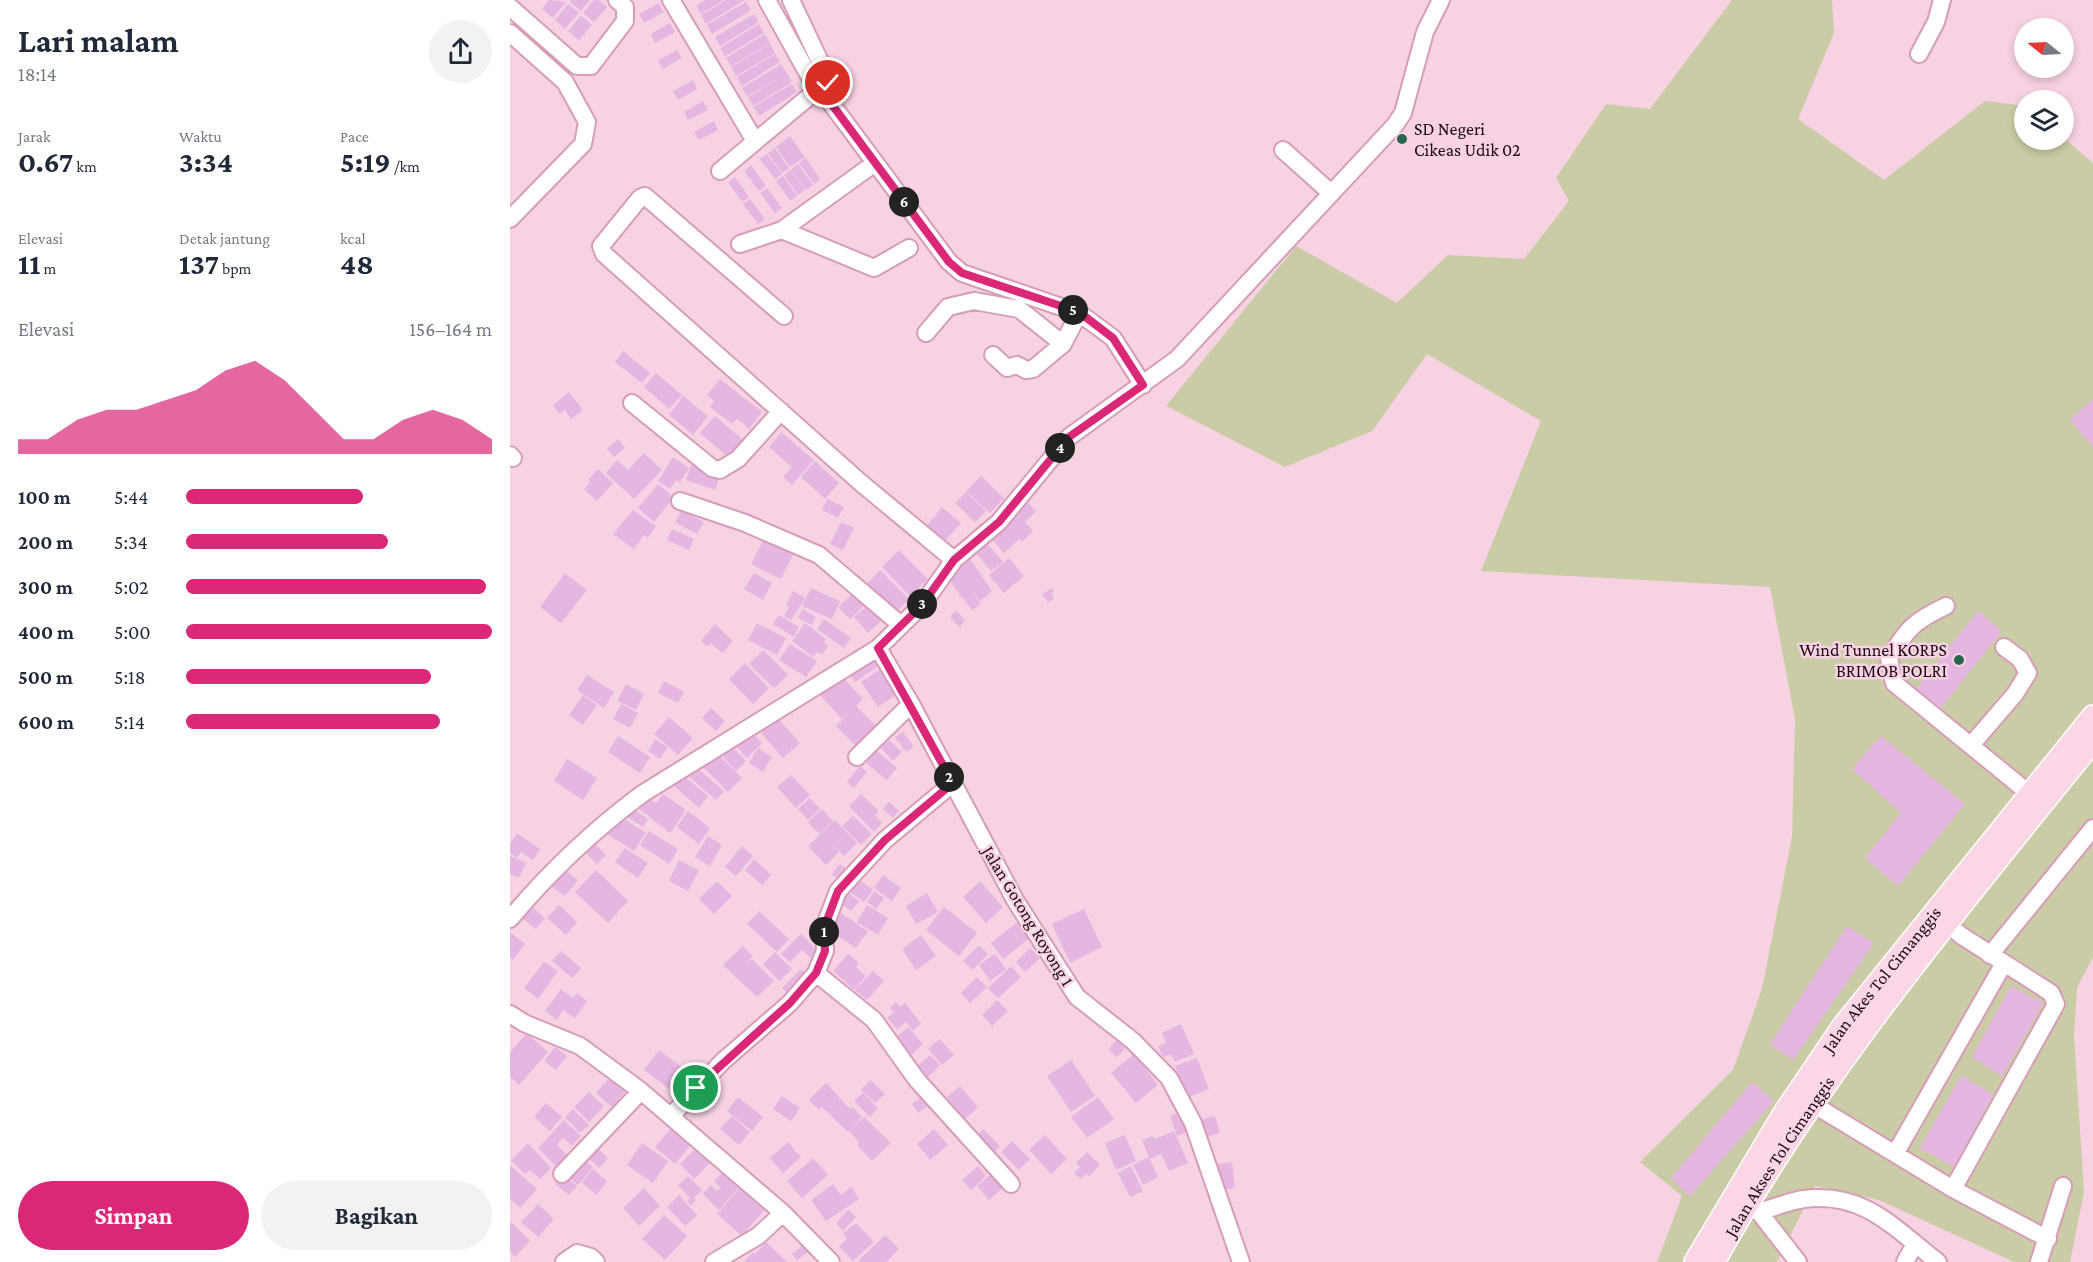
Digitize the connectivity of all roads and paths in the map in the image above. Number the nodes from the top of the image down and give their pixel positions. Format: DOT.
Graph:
graph roads {
  1 [pos="617,0"];
  2 [pos="671,0"];
  3 [pos="767,0"];
  4 [pos="791,0"];
  5 [pos="1441,0"];
  6 [pos="1942,0"];
  7 [pos="510,7"];
  8 [pos="510,33"];
  9 [pos="1919,54"];
  10 [pos="818,90"];
  11 [pos="830,102"];
  12 [pos="755,141"];
  13 [pos="1283,150"];
  14 [pos="875,163"];
  15 [pos="720,171"];
  16 [pos="1331,193"];
  17 [pos="510,219"];
  18 [pos="782,230"];
  19 [pos="740,244"];
  20 [pos="909,248"];
  21 [pos="1079,312"];
  22 [pos="784,316"];
  23 [pos="926,333"];
  24 [pos="1063,344"];
  25 [pos="993,355"];
  26 [pos="1143,385"];
  27 [pos="632,403"];
  28 [pos="781,411"];
  29 [pos="680,501"];
  30 [pos="954,560"];
  31 [pos="1946,606"];
  32 [pos="901,626"];
  33 [pos="2004,647"];
  34 [pos="878,648"];
  35 [pos="911,704"];
  36 [pos="2093,716"];
  37 [pos="2093,741"];
  38 [pos="1972,744"];
  39 [pos="857,757"];
  40 [pos="953,783"];
  41 [pos="2030,794"];
  42 [pos="2093,828"];
  43 [pos="1940,918"];
  44 [pos="510,919"];
  45 [pos="1997,960"];
  46 [pos="816,973"];
  47 [pos="510,1014"];
  48 [pos="640,1091"];
  49 [pos="1811,1103"];
  50 [pos="671,1116"];
  51 [pos="1895,1154"];
  52 [pos="562,1174"];
  53 [pos="1011,1184"];
  54 [pos="2063,1186"];
  55 [pos="1953,1189"];
  56 [pos="1745,1205"];
  57 [pos="783,1213"];
  58 [pos="2048,1239"];
  59 [pos="1915,1244"];
  60 [pos="564,1262"];
  61 [pos="596,1262"];
  62 [pos="714,1262"];
  63 [pos="831,1262"];
  64 [pos="1241,1262"];
  65 [pos="1695,1262"];
  66 [pos="1714,1262"];
  67 [pos="1798,1262"];
  68 [pos="1905,1262"];
  69 [pos="1938,1262"];
  70 [pos="2039,1262"];
  1 -- 7 [label="street"];
  2 -- 12 [label="street"];
  3 -- 10 [label="street"];
  4 -- 11 [label="street"];
  5 -- 16 [label="street"];
  6 -- 9 [label="street"];
  8 -- 17 [label="street"];
  10 -- 11 [label="street"];
  10 -- 12 [label="street"];
  11 -- 14 [label="street"];
  12 -- 15 [label="street"];
  13 -- 16 [label="street"];
  14 -- 18 [label="street"];
  14 -- 21 [label="street"];
  16 -- 26 [label="street"];
  18 -- 19 [label="street"];
  18 -- 20 [label="street"];
  21 -- 24 [label="street"];
  21 -- 26 [label="street"];
  22 -- 28 [label="street"];
  23 -- 24 [label="street"];
  24 -- 25 [label="street"];
  26 -- 30 [label="street"];
  27 -- 28 [label="street"];
  28 -- 30 [label="street"];
  29 -- 32 [label="street"];
  30 -- 32 [label="street"];
  31 -- 38 [label="street"];
  32 -- 34 [label="street"];
  33 -- 38 [label="street"];
  34 -- 35 [label="street, Jalan Gotong Royong 1"];
  34 -- 44 [label="street"];
  35 -- 39 [label="street"];
  35 -- 40 [label="street, Jalan Gotong Royong 1"];
  36 -- 41 [label="main road, Jalan Akes Tol Cimanggis"];
  37 -- 43 [label="main road, Jalan Akses Tol Cimanggis"];
  38 -- 41 [label="street"];
  40 -- 46 [label="street"];
  40 -- 64 [label="street, Jalan Gotong Royong 1"];
  41 -- 43 [label="main road, Jalan Akes Tol Cimanggis"];
  42 -- 45 [label="street"];
  43 -- 45 [label="street"];
  43 -- 49 [label="main road, Jalan Akses Tol Cimanggis"];
  43 -- 56 [label="main road, Jalan Akes Tol Cimanggis"];
  45 -- 51 [label="street"];
  45 -- 55 [label="street"];
  46 -- 50 [label="street"];
  46 -- 53 [label="street"];
  47 -- 48 [label="street"];
  48 -- 50 [label="street"];
  48 -- 52 [label="street"];
  49 -- 51 [label="street"];
  49 -- 56 [label="main road, Jalan Akses Tol Cimanggis"];
  50 -- 57 [label="street"];
  51 -- 55 [label="street"];
  54 -- 58 [label="street"];
  55 -- 58 [label="street"];
  56 -- 59 [label="street"];
  56 -- 65 [label="main road, Jalan Akes Tol Cimanggis"];
  56 -- 66 [label="main road, Jalan Akses Tol Cimanggis"];
  56 -- 67 [label="street"];
  57 -- 62 [label="street"];
  57 -- 63 [label="street"];
  58 -- 70 [label="street"];
  59 -- 68 [label="street"];
  59 -- 69 [label="street"];
  60 -- 61 [label="street"];
}
